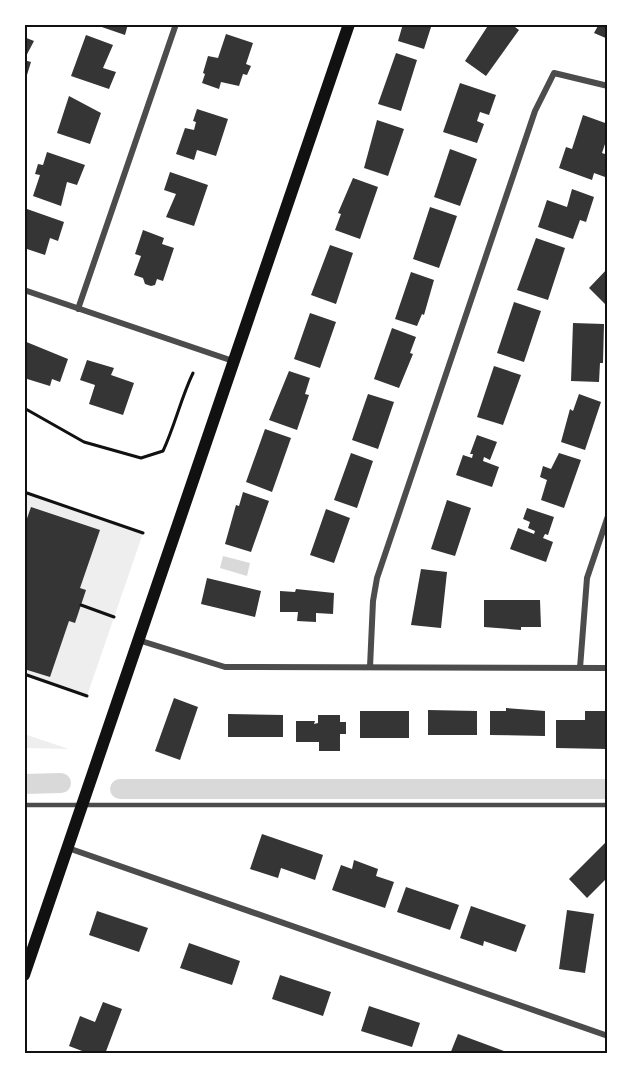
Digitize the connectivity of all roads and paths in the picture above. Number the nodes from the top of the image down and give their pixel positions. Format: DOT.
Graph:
graph roads {
  1 [pos="176,24"];
  2 [pos="349,24"];
  3 [pos="608,86"];
  4 [pos="24,290"];
  5 [pos="78,309"];
  6 [pos="233,361"];
  7 [pos="193,373"];
  8 [pos="24,408"];
  9 [pos="24,492"];
  10 [pos="608,516"];
  11 [pos="143,533"];
  12 [pos="81,605"];
  13 [pos="114,617"];
  14 [pos="138,639"];
  15 [pos="370,667"];
  16 [pos="580,668"];
  17 [pos="608,668"];
  18 [pos="24,675"];
  19 [pos="87,696"];
  20 [pos="24,805"];
  21 [pos="608,805"];
  22 [pos="82,806"];
  23 [pos="67,848"];
  24 [pos="24,975"];
  25 [pos="608,1036"];
  1 -- 5 [label="street"];
  2 -- 6 [label="main road"];
  3 -- 15 [label="street"];
  4 -- 5 [label="street"];
  5 -- 6 [label="street"];
  6 -- 14 [label="main road"];
  7 -- 8 [label="path"];
  9 -- 11 [label="path"];
  10 -- 16 [label="street"];
  12 -- 13 [label="path"];
  14 -- 15 [label="street"];
  14 -- 22 [label="main road"];
  15 -- 16 [label="street"];
  16 -- 17 [label="street"];
  18 -- 19 [label="path"];
  20 -- 22 [label="lane"];
  21 -- 22 [label="lane"];
  22 -- 23 [label="main road"];
  23 -- 24 [label="main road"];
  23 -- 25 [label="street"];
}
